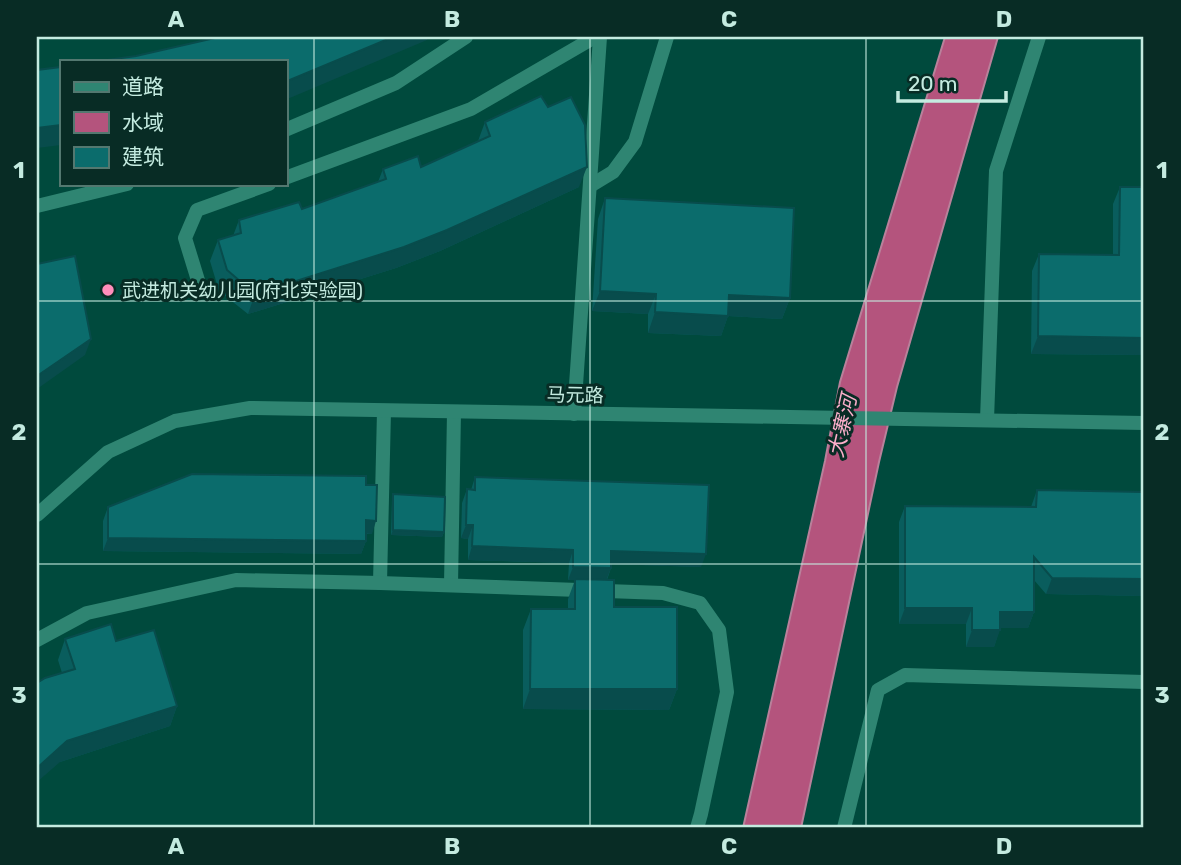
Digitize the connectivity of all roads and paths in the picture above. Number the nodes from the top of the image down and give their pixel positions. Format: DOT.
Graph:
graph roads {
  1 [pos="466,37"];
  2 [pos="598,37"];
  3 [pos="667,37"];
  4 [pos="1039,37"];
  5 [pos="287,129"];
  6 [pos="287,177"];
  7 [pos="119,186"];
  8 [pos="263,186"];
  9 [pos="590,186"];
  10 [pos="37,206"];
  11 [pos="201,290"];
  12 [pos="384,411"];
  13 [pos="454,412"];
  14 [pos="575,414"];
  15 [pos="987,420"];
  16 [pos="1144,423"];
  17 [pos="37,515"];
  18 [pos="380,583"];
  19 [pos="451,585"];
  20 [pos="37,640"];
  21 [pos="1144,682"];
  22 [pos="697,828"];
  23 [pos="844,828"];
  1 -- 5 [label="street"];
  2 -- 6 [label="street"];
  2 -- 9 [label="street"];
  3 -- 9 [label="street"];
  4 -- 15 [label="street"];
  7 -- 10 [label="street"];
  8 -- 11 [label="street"];
  9 -- 14 [label="street"];
  12 -- 13 [label="street, 马元路"];
  12 -- 17 [label="street, 马元路"];
  12 -- 18 [label="street"];
  13 -- 14 [label="street, 马元路"];
  13 -- 19 [label="street"];
  14 -- 15 [label="street, 马元路"];
  15 -- 16 [label="street, 马元路"];
  18 -- 19 [label="street"];
  18 -- 20 [label="street"];
  19 -- 22 [label="street"];
  21 -- 23 [label="street"];
}
